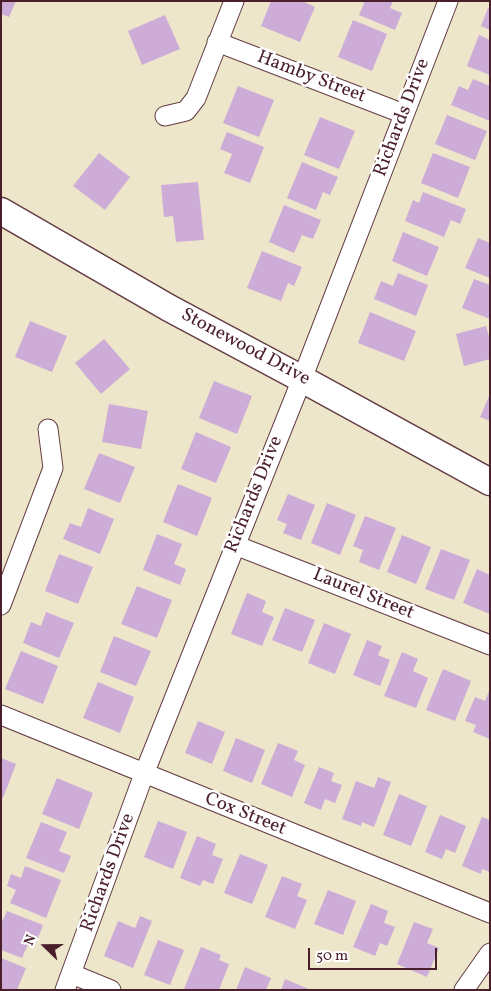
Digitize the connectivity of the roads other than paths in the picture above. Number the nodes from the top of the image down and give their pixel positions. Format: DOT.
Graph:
graph roads {
  1 [pos="234,1"];
  2 [pos="448,1"];
  3 [pos="217,42"];
  4 [pos="404,114"];
  5 [pos="166,116"];
  6 [pos="1,211"];
  7 [pos="302,378"];
  8 [pos="48,430"];
  9 [pos="490,482"];
  10 [pos="236,545"];
  11 [pos="1,605"];
  12 [pos="490,646"];
  13 [pos="1,716"];
  14 [pos="144,774"];
  15 [pos="490,914"];
  16 [pos="490,952"];
  17 [pos="69,982"];
  18 [pos="111,990"];
  19 [pos="464,990"];
  1 -- 3 [label="street"];
  2 -- 4 [label="street, Richards Drive"];
  3 -- 4 [label="street, Hamby Street"];
  3 -- 5 [label="street"];
  4 -- 7 [label="street, Richards Drive"];
  6 -- 7 [label="street, Stonewood Drive"];
  7 -- 9 [label="street, Stonewood Drive"];
  7 -- 10 [label="street, Richards Drive"];
  8 -- 11 [label="street"];
  10 -- 12 [label="street, Laurel Street"];
  10 -- 14 [label="street, Richards Drive"];
  13 -- 14 [label="street, Cox Street"];
  14 -- 15 [label="street, Cox Street"];
  14 -- 17 [label="street, Richards Drive"];
  16 -- 19 [label="street"];
  17 -- 18 [label="street"];
}
